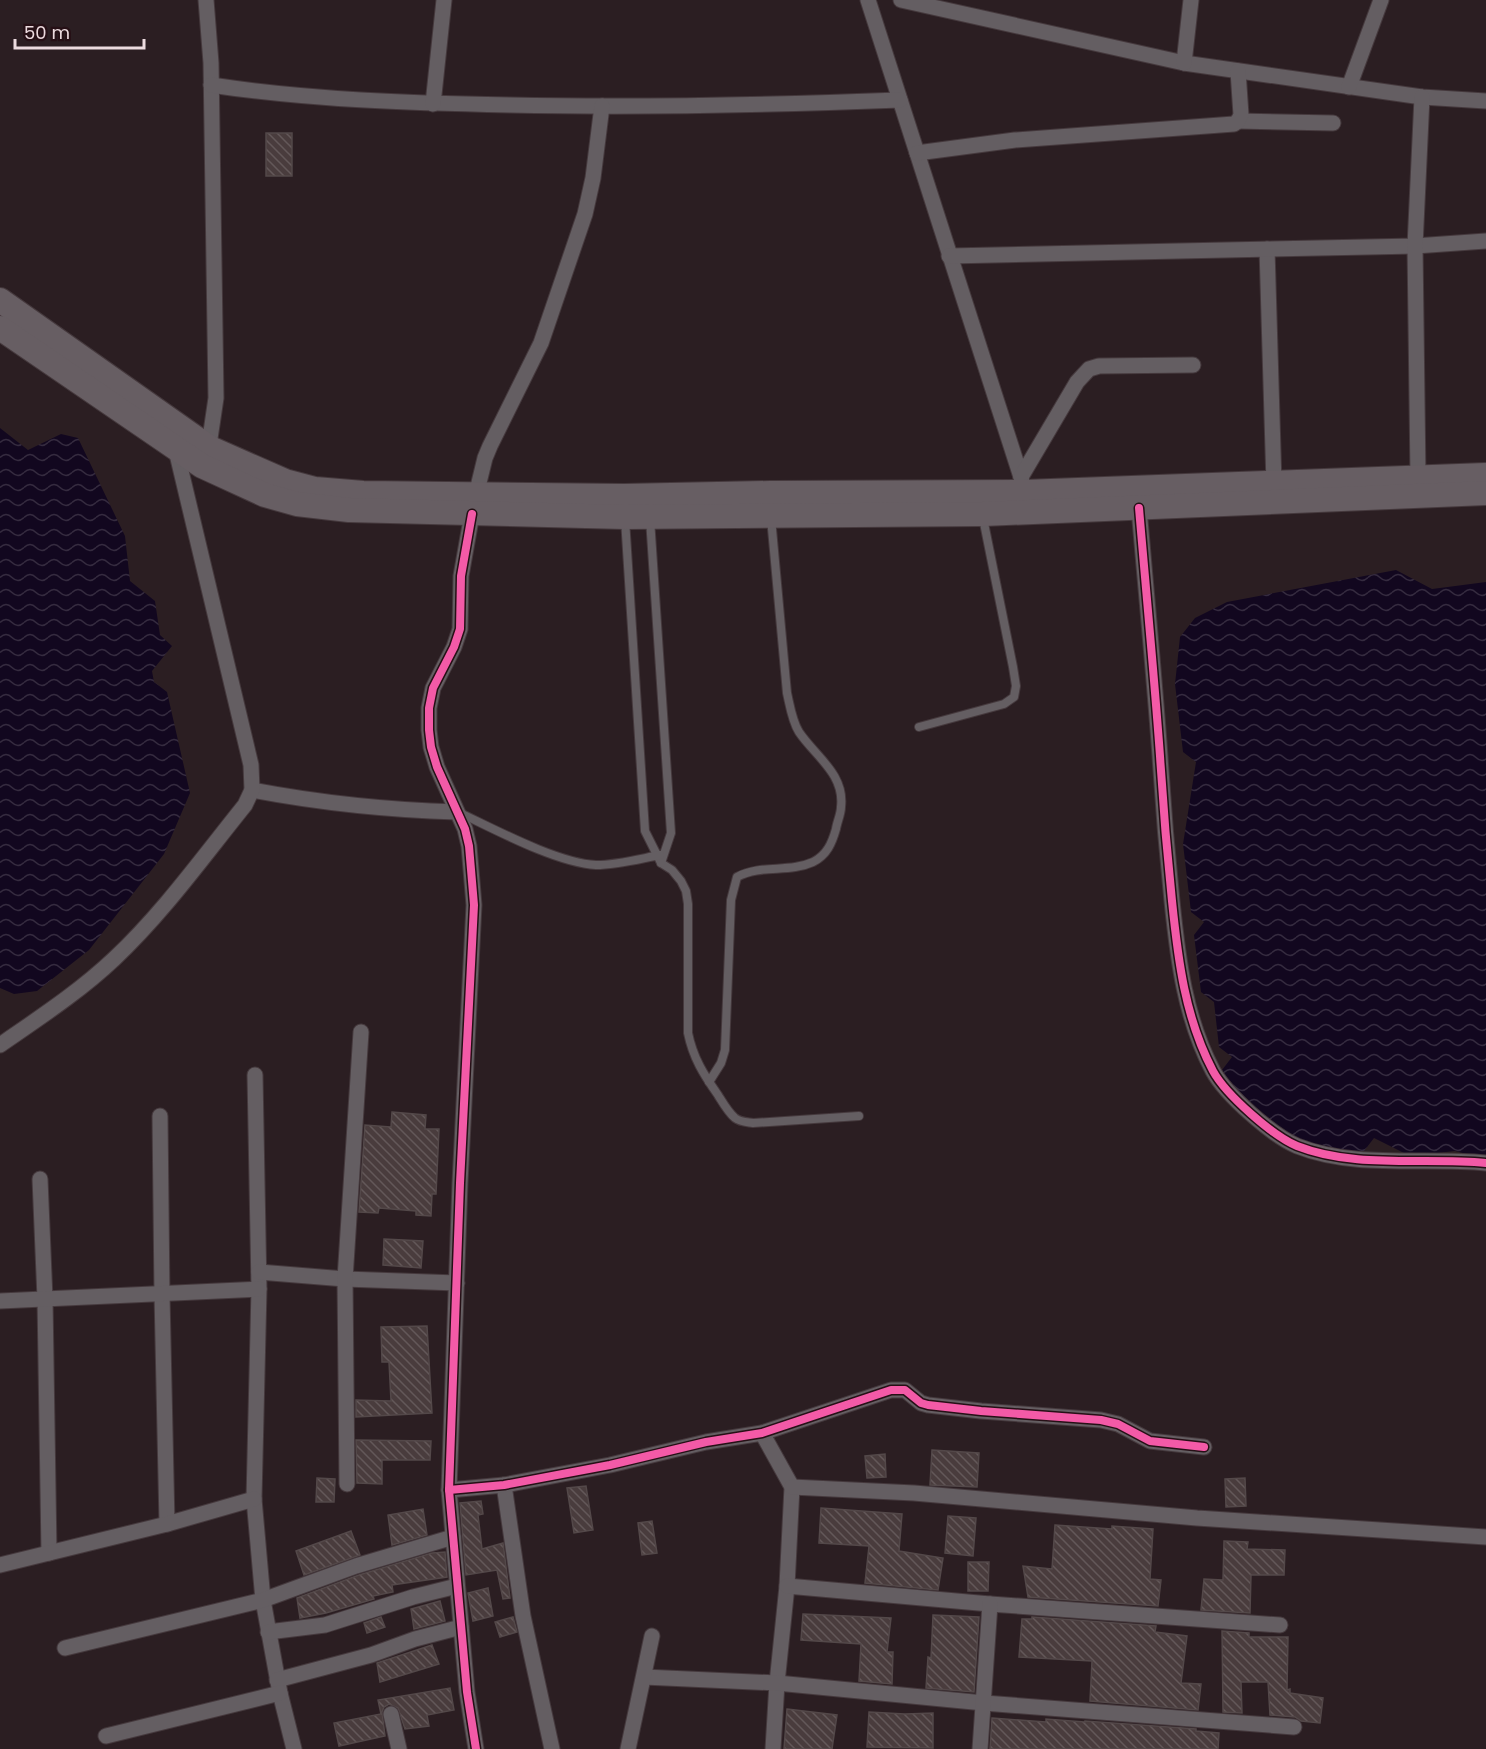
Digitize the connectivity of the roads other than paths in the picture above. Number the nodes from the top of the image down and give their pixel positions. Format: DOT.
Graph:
graph roads {
  1 [pos="206,0"];
  2 [pos="444,0"];
  3 [pos="868,0"];
  4 [pos="901,0"];
  5 [pos="1191,0"];
  6 [pos="1382,0"];
  7 [pos="1184,63"];
  8 [pos="1238,71"];
  9 [pos="211,85"];
  10 [pos="1349,87"];
  11 [pos="1422,97"];
  12 [pos="900,100"];
  13 [pos="1486,101"];
  14 [pos="433,104"];
  15 [pos="602,106"];
  16 [pos="1238,121"];
  17 [pos="1334,123"];
  18 [pos="917,153"];
  19 [pos="1486,241"];
  20 [pos="1415,246"];
  21 [pos="1267,249"];
  22 [pos="949,256"];
  23 [pos="0,300"];
  24 [pos="0,328"];
  25 [pos="1193,365"];
  26 [pos="180,440"];
  27 [pos="206,457"];
  28 [pos="1486,475"];
  29 [pos="1418,477"];
  30 [pos="1274,484"];
  31 [pos="1486,493"];
  32 [pos="1024,494"];
  33 [pos="770,504"];
  34 [pos="474,505"];
  35 [pos="625,506"];
  36 [pos="649,506"];
  37 [pos="1139,508"];
  38 [pos="983,514"];
  39 [pos="919,728"];
  40 [pos="252,790"];
  41 [pos="457,812"];
  42 [pos="661,858"];
  43 [pos="361,1032"];
  44 [pos="0,1045"];
  45 [pos="255,1075"];
  46 [pos="709,1082"];
  47 [pos="160,1116"];
  48 [pos="859,1116"];
  49 [pos="1486,1163"];
  50 [pos="40,1179"];
  51 [pos="259,1272"];
  52 [pos="345,1279"];
  53 [pos="457,1283"];
  54 [pos="260,1289"];
  55 [pos="162,1295"];
  56 [pos="45,1299"];
  57 [pos="0,1301"];
  58 [pos="762,1433"];
  59 [pos="1204,1447"];
  60 [pos="347,1484"];
  61 [pos="504,1485"];
  62 [pos="792,1487"];
  63 [pos="449,1490"];
  64 [pos="254,1498"];
  65 [pos="167,1524"];
  66 [pos="453,1537"];
  67 [pos="1486,1537"];
  68 [pos="49,1553"];
  69 [pos="0,1565"];
  70 [pos="457,1586"];
  71 [pos="787,1586"];
  72 [pos="262,1600"];
  73 [pos="990,1604"];
  74 [pos="1280,1625"];
  75 [pos="461,1627"];
  76 [pos="268,1632"];
  77 [pos="652,1636"];
  78 [pos="65,1648"];
  79 [pos="644,1677"];
  80 [pos="777,1683"];
  81 [pos="279,1687"];
  82 [pos="984,1703"];
  83 [pos="391,1714"];
  84 [pos="1294,1727"];
  85 [pos="106,1736"];
  86 [pos="294,1749"];
  87 [pos="399,1749"];
  88 [pos="476,1749"];
  89 [pos="552,1749"];
  90 [pos="628,1749"];
  91 [pos="773,1749"];
  92 [pos="980,1749"];
  1 -- 9 [label="street"];
  2 -- 14 [label="street"];
  3 -- 12 [label="street"];
  4 -- 7 [label="street"];
  5 -- 7 [label="street"];
  6 -- 10 [label="street"];
  7 -- 8 [label="street"];
  8 -- 10 [label="street"];
  8 -- 16 [label="street"];
  9 -- 14 [label="street"];
  9 -- 27 [label="street"];
  10 -- 11 [label="street"];
  11 -- 13 [label="street"];
  11 -- 20 [label="street"];
  12 -- 15 [label="street"];
  12 -- 18 [label="street"];
  14 -- 15 [label="street"];
  15 -- 34 [label="street"];
  16 -- 17 [label="street"];
  16 -- 18 [label="street"];
  18 -- 22 [label="street"];
  19 -- 20 [label="street"];
  20 -- 21 [label="street"];
  20 -- 29 [label="street"];
  21 -- 22 [label="street"];
  21 -- 30 [label="street"];
  22 -- 32 [label="street"];
  23 -- 26 [label="main road"];
  24 -- 26 [label="main road"];
  25 -- 32 [label="street"];
  26 -- 27 [label="main road"];
  26 -- 40 [label="street"];
  27 -- 34 [label="main road"];
  28 -- 29 [label="main road"];
  29 -- 30 [label="main road"];
  30 -- 32 [label="main road"];
  31 -- 37 [label="main road"];
  32 -- 33 [label="main road"];
  32 -- 37 [label="main road"];
  32 -- 38 [label="main road"];
  33 -- 36 [label="main road"];
  33 -- 38 [label="main road"];
  33 -- 46 [label="lane"];
  34 -- 35 [label="main road"];
  34 -- 41 [label="street"];
  35 -- 36 [label="main road"];
  35 -- 42 [label="lane"];
  36 -- 42 [label="lane"];
  37 -- 49 [label="street"];
  38 -- 39 [label="lane"];
  40 -- 41 [label="street"];
  40 -- 44 [label="street"];
  41 -- 42 [label="lane"];
  41 -- 53 [label="street"];
  42 -- 46 [label="lane"];
  43 -- 52 [label="street"];
  45 -- 51 [label="street"];
  46 -- 48 [label="lane"];
  47 -- 55 [label="street"];
  50 -- 56 [label="street"];
  51 -- 52 [label="street"];
  51 -- 54 [label="street"];
  52 -- 53 [label="street"];
  52 -- 60 [label="street"];
  53 -- 63 [label="street"];
  54 -- 55 [label="street"];
  54 -- 64 [label="street"];
  55 -- 56 [label="street"];
  55 -- 65 [label="street"];
  56 -- 57 [label="street"];
  56 -- 68 [label="street"];
  58 -- 59 [label="street"];
  58 -- 61 [label="street"];
  58 -- 62 [label="street"];
  61 -- 63 [label="street"];
  61 -- 89 [label="street"];
  62 -- 67 [label="street"];
  62 -- 71 [label="street"];
  63 -- 66 [label="street"];
  64 -- 65 [label="street"];
  64 -- 72 [label="street"];
  65 -- 68 [label="street"];
  66 -- 70 [label="street"];
  66 -- 72 [label="street"];
  68 -- 69 [label="street"];
  70 -- 75 [label="street"];
  70 -- 76 [label="street"];
  71 -- 73 [label="street"];
  71 -- 80 [label="street"];
  72 -- 76 [label="street"];
  72 -- 78 [label="street"];
  73 -- 74 [label="street"];
  73 -- 82 [label="street"];
  75 -- 81 [label="street"];
  75 -- 88 [label="street"];
  76 -- 81 [label="street"];
  77 -- 79 [label="street"];
  79 -- 80 [label="street"];
  79 -- 90 [label="street"];
  80 -- 82 [label="street"];
  80 -- 91 [label="street"];
  81 -- 85 [label="street"];
  81 -- 86 [label="street"];
  82 -- 84 [label="street"];
  82 -- 92 [label="street"];
  83 -- 87 [label="street"];
}
